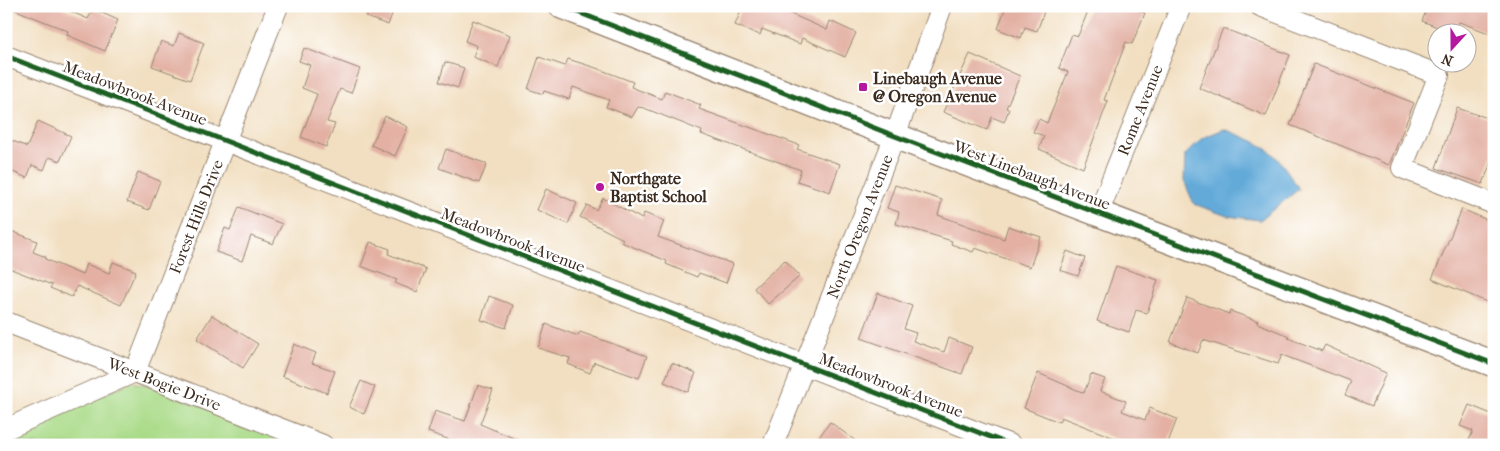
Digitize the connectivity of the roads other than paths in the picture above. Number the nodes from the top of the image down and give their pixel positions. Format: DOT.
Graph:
graph roads {
  1 [pos="278,6"];
  2 [pos="562,6"];
  3 [pos="942,6"];
  4 [pos="1181,6"];
  5 [pos="1260,6"];
  6 [pos="6,56"];
  7 [pos="895,136"];
  8 [pos="226,142"];
  9 [pos="1494,204"];
  10 [pos="1098,214"];
  11 [pos="6,322"];
  12 [pos="1494,364"];
  13 [pos="804,366"];
  14 [pos="135,372"];
  15 [pos="6,429"];
  16 [pos="323,445"];
  17 [pos="773,445"];
  18 [pos="1011,445"];
  1 -- 8 [label="street, Forest Hills Drive"];
  2 -- 7 [label="street, West Linebaugh Avenue"];
  3 -- 7 [label="street, North Oregon Avenue"];
  4 -- 10 [label="street, Rome Avenue"];
  5 -- 9 [label="street"];
  6 -- 8 [label="street, Meadowbrook Avenue"];
  7 -- 10 [label="street, West Linebaugh Avenue"];
  7 -- 13 [label="street, North Oregon Avenue"];
  8 -- 13 [label="street, Meadowbrook Avenue"];
  8 -- 14 [label="street, Forest Hills Drive"];
  10 -- 12 [label="street, West Linebaugh Avenue"];
  11 -- 14 [label="street, West Bogie Drive"];
  13 -- 17 [label="street, North Oregon Avenue"];
  13 -- 18 [label="street, Meadowbrook Avenue"];
  14 -- 15 [label="street"];
  14 -- 16 [label="street, West Bogie Drive"];
}
